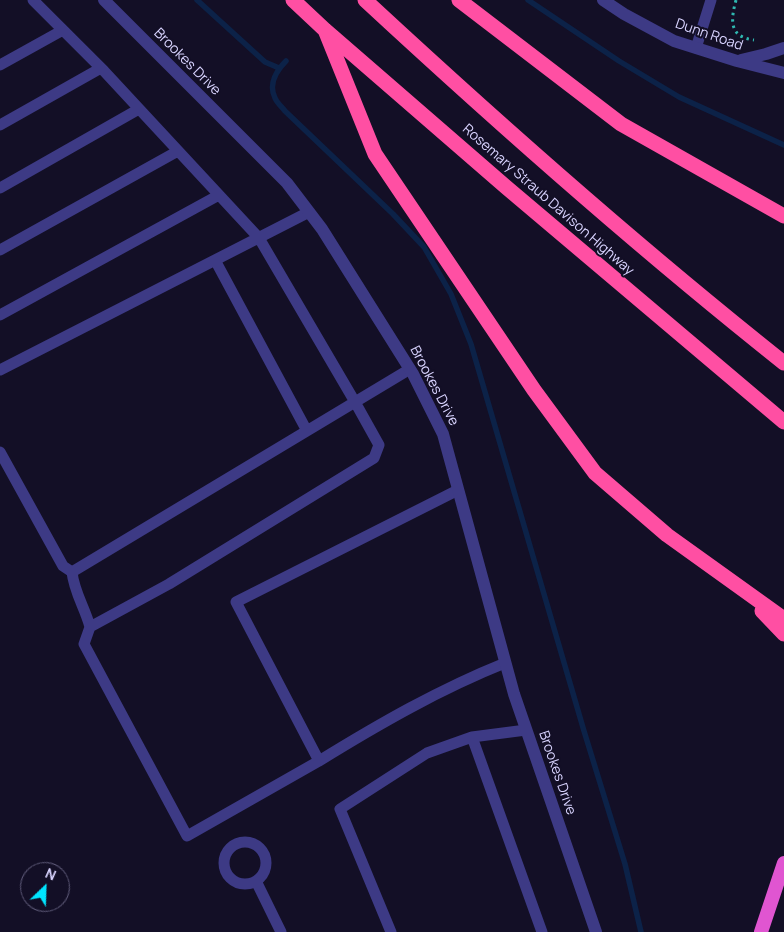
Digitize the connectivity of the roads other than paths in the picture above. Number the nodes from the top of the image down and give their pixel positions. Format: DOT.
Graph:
graph roads {
  1 [pos="32,0"];
  2 [pos="104,0"];
  3 [pos="293,0"];
  4 [pos="365,0"];
  5 [pos="459,0"];
  6 [pos="603,0"];
  7 [pos="712,0"];
  8 [pos="62,30"];
  9 [pos="325,30"];
  10 [pos="696,48"];
  11 [pos="784,48"];
  12 [pos="737,61"];
  13 [pos="0,65"];
  14 [pos="101,68"];
  15 [pos="784,73"];
  16 [pos="139,109"];
  17 [pos="0,125"];
  18 [pos="178,151"];
  19 [pos="0,188"];
  20 [pos="219,195"];
  21 [pos="309,212"];
  22 [pos="784,216"];
  23 [pos="259,238"];
  24 [pos="0,250"];
  25 [pos="215,260"];
  26 [pos="0,315"];
  27 [pos="784,363"];
  28 [pos="410,369"];
  29 [pos="0,370"];
  30 [pos="355,402"];
  31 [pos="784,422"];
  32 [pos="306,431"];
  33 [pos="0,452"];
  34 [pos="458,490"];
  35 [pos="72,572"];
  36 [pos="737,585"];
  37 [pos="784,619"];
  38 [pos="90,627"];
  39 [pos="784,634"];
  40 [pos="505,663"];
  41 [pos="526,730"];
  42 [pos="472,736"];
  43 [pos="319,760"];
  44 [pos="784,863"];
  45 [pos="256,881"];
  46 [pos="281,932"];
  47 [pos="391,932"];
  48 [pos="542,932"];
  49 [pos="595,932"];
  50 [pos="761,932"];
  1 -- 8 [label="lane"];
  2 -- 21 [label="street, Brookes Drive"];
  3 -- 9 [label="highway, Rosemary Straub Davison Highway"];
  4 -- 27 [label="highway, Rosemary Straub Davison Highway"];
  5 -- 22 [label="highway"];
  6 -- 10 [label="street, Dunn Road"];
  7 -- 10 [label="lane"];
  8 -- 13 [label="lane"];
  8 -- 14 [label="lane"];
  9 -- 31 [label="highway, Rosemary Straub Davison Highway"];
  9 -- 36 [label="highway"];
  10 -- 12 [label="street, Dunn Road"];
  11 -- 12 [label="street"];
  12 -- 15 [label="street, Dunn Road"];
  14 -- 16 [label="lane"];
  14 -- 17 [label="lane"];
  16 -- 18 [label="lane"];
  16 -- 19 [label="lane"];
  18 -- 20 [label="lane"];
  18 -- 24 [label="lane"];
  20 -- 23 [label="lane"];
  20 -- 26 [label="lane"];
  21 -- 23 [label="lane"];
  21 -- 28 [label="street, Brookes Drive"];
  23 -- 25 [label="lane"];
  23 -- 30 [label="lane"];
  25 -- 29 [label="lane"];
  25 -- 32 [label="lane"];
  28 -- 30 [label="lane"];
  28 -- 34 [label="street, Brookes Drive"];
  30 -- 32 [label="lane"];
  30 -- 38 [label="lane"];
  32 -- 35 [label="lane"];
  33 -- 35 [label="lane"];
  34 -- 40 [label="street, Brookes Drive"];
  34 -- 43 [label="lane"];
  35 -- 38 [label="lane"];
  36 -- 37 [label="highway"];
  36 -- 39 [label="highway"];
  38 -- 43 [label="lane"];
  40 -- 41 [label="street, Brookes Drive"];
  40 -- 43 [label="lane"];
  41 -- 42 [label="lane"];
  41 -- 49 [label="street, Brookes Drive"];
  42 -- 47 [label="lane"];
  42 -- 48 [label="lane"];
  44 -- 50 [label="highway"];
  45 -- 46 [label="lane"];
}
